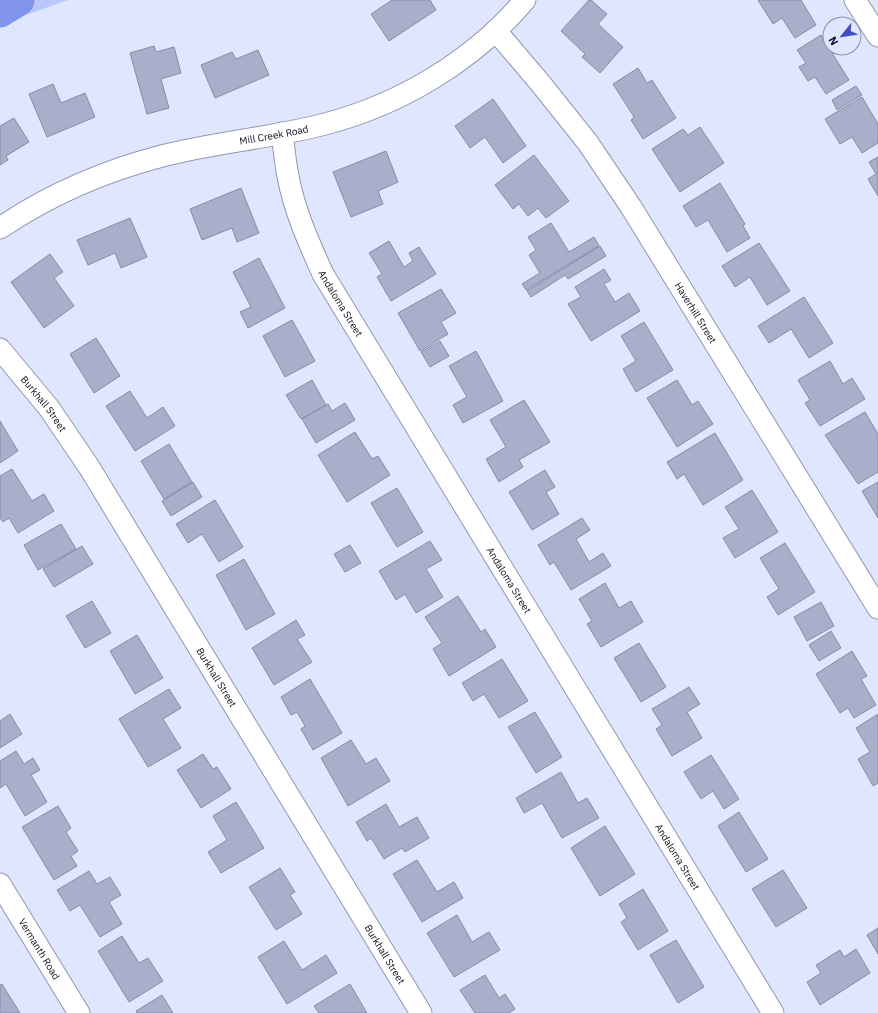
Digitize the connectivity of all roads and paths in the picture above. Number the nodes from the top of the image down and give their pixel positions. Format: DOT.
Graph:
graph roads {
  1 [pos="525,0"];
  2 [pos="855,0"];
  3 [pos="496,31"];
  4 [pos="878,36"];
  5 [pos="282,133"];
  6 [pos="0,228"];
  7 [pos="0,349"];
  8 [pos="878,608"];
  9 [pos="0,884"];
  10 [pos="79,1013"];
  11 [pos="421,1013"];
  12 [pos="773,1013"];
  1 -- 3 [label="street, Mill Creek Road"];
  2 -- 4 [label="street"];
  3 -- 5 [label="street, Mill Creek Road"];
  3 -- 8 [label="street, Haverhill Street"];
  5 -- 6 [label="street, Mill Creek Road"];
  5 -- 12 [label="street, Andaloma Street"];
  7 -- 11 [label="street, Burkhall Street"];
  9 -- 10 [label="street, Vermanth Road"];
}
